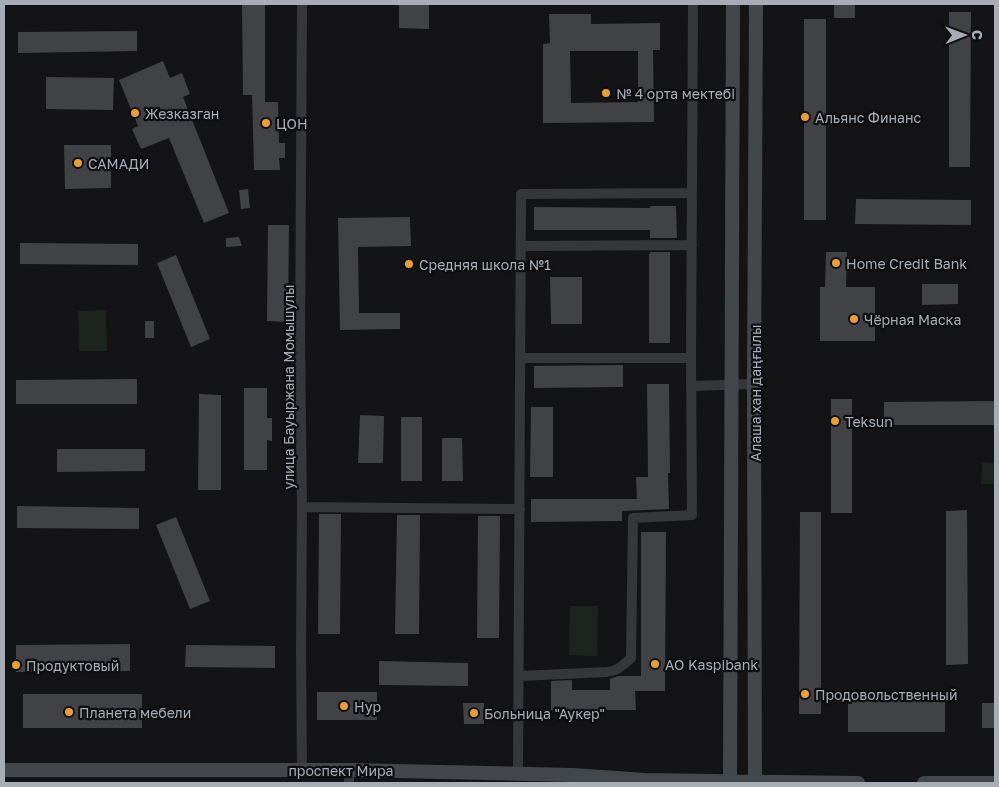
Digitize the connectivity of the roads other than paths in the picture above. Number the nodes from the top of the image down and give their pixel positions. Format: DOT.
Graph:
graph roads {
  1 [pos="302,4"];
  2 [pos="693,4"];
  3 [pos="733,4"];
  4 [pos="756,4"];
  5 [pos="692,193"];
  6 [pos="692,245"];
  7 [pos="521,246"];
  8 [pos="521,358"];
  9 [pos="691,358"];
  10 [pos="732,384"];
  11 [pos="754,384"];
  12 [pos="691,386"];
  13 [pos="302,507"];
  14 [pos="520,510"];
  15 [pos="519,676"];
  16 [pos="4,770"];
  17 [pos="302,770"];
  18 [pos="518,773"];
  19 [pos="349,777"];
  20 [pos="645,781"];
  21 [pos="730,781"];
  22 [pos="756,782"];
  23 [pos="858,783"];
  24 [pos="924,783"];
  25 [pos="995,783"];
  1 -- 13 [label="street, улица Бауыржана Момышулы"];
  2 -- 5 [label="street"];
  3 -- 10 [label="main road, Алаша хан даңғылы"];
  4 -- 11 [label="main road, Алаша хан даңғылы"];
  5 -- 6 [label="street"];
  5 -- 7 [label="street"];
  6 -- 7 [label="street"];
  6 -- 9 [label="street"];
  7 -- 8 [label="street"];
  8 -- 9 [label="street"];
  8 -- 14 [label="street"];
  9 -- 12 [label="street"];
  10 -- 11 [label="street"];
  10 -- 12 [label="street"];
  10 -- 21 [label="main road, Алаша хан даңғылы"];
  11 -- 22 [label="main road, Алаша хан даңғылы"];
  12 -- 15 [label="street"];
  13 -- 14 [label="street"];
  13 -- 17 [label="street, улица Бауыржана Момышулы"];
  14 -- 15 [label="street"];
  15 -- 18 [label="street"];
  16 -- 17 [label="main road, проспект Мира"];
  17 -- 19 [label="main road, проспект Мира"];
  18 -- 19 [label="main road, проспект Мира"];
  18 -- 20 [label="main road, проспект Мира"];
  20 -- 21 [label="main road, проспект Мира"];
  21 -- 22 [label="main road, проспект Мира"];
  22 -- 23 [label="main road, проспект Мира"];
  24 -- 25 [label="main road"];
}
